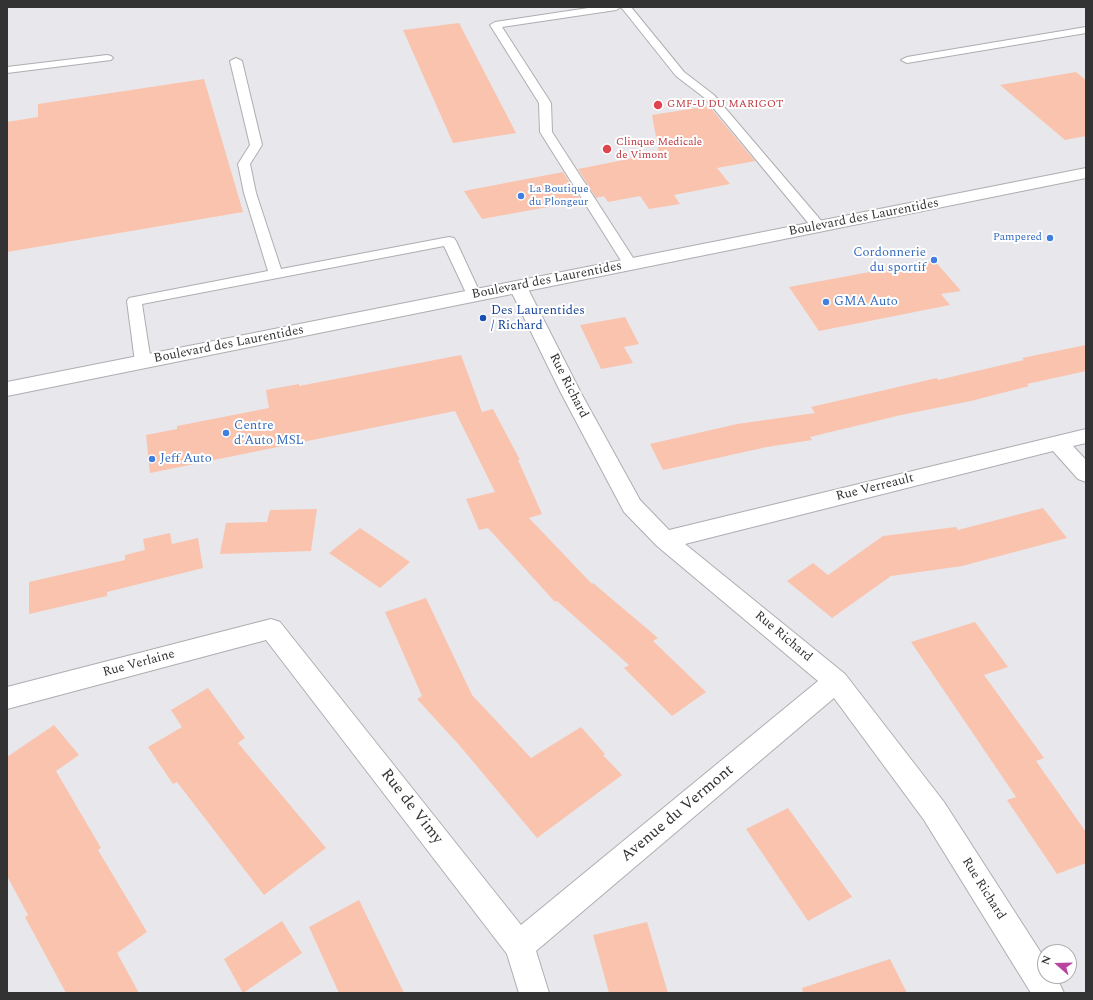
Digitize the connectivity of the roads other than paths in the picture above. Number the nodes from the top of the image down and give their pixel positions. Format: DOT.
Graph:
graph roads {
  1 [pos="616,7"];
  2 [pos="626,7"];
  3 [pos="1086,30"];
  4 [pos="107,58"];
  5 [pos="907,60"];
  6 [pos="236,61"];
  7 [pos="7,70"];
  8 [pos="1086,173"];
  9 [pos="819,227"];
  10 [pos="630,264"];
  11 [pos="276,274"];
  12 [pos="518,287"];
  13 [pos="474,296"];
  14 [pos="143,362"];
  15 [pos="7,389"];
  16 [pos="1086,436"];
  17 [pos="1058,443"];
  18 [pos="1086,474"];
  19 [pos="665,540"];
  20 [pos="271,629"];
  21 [pos="836,681"];
  22 [pos="7,698"];
  23 [pos="519,946"];
  24 [pos="534,993"];
  25 [pos="1050,993"];
  1 -- 10 [label="lane"];
  2 -- 9 [label="lane"];
  3 -- 5 [label="lane"];
  4 -- 7 [label="lane"];
  6 -- 11 [label="lane"];
  8 -- 9 [label="street, Boulevard des Laurentides"];
  9 -- 10 [label="street, Boulevard des Laurentides"];
  10 -- 12 [label="street, Boulevard des Laurentides"];
  11 -- 13 [label="lane"];
  11 -- 14 [label="lane"];
  12 -- 13 [label="street, Boulevard des Laurentides"];
  12 -- 19 [label="street, Rue Richard"];
  13 -- 14 [label="street, Boulevard des Laurentides"];
  14 -- 15 [label="street, Boulevard des Laurentides"];
  16 -- 17 [label="street, Rue Verreault"];
  17 -- 18 [label="street"];
  17 -- 19 [label="street, Rue Verreault"];
  19 -- 21 [label="street, Rue Richard"];
  20 -- 22 [label="street, Rue Verlaine"];
  20 -- 23 [label="street, Rue de Vimy"];
  21 -- 23 [label="street, Avenue du Vermont"];
  21 -- 25 [label="street, Rue Richard"];
  23 -- 24 [label="street, Rue de Vimy"];
}
